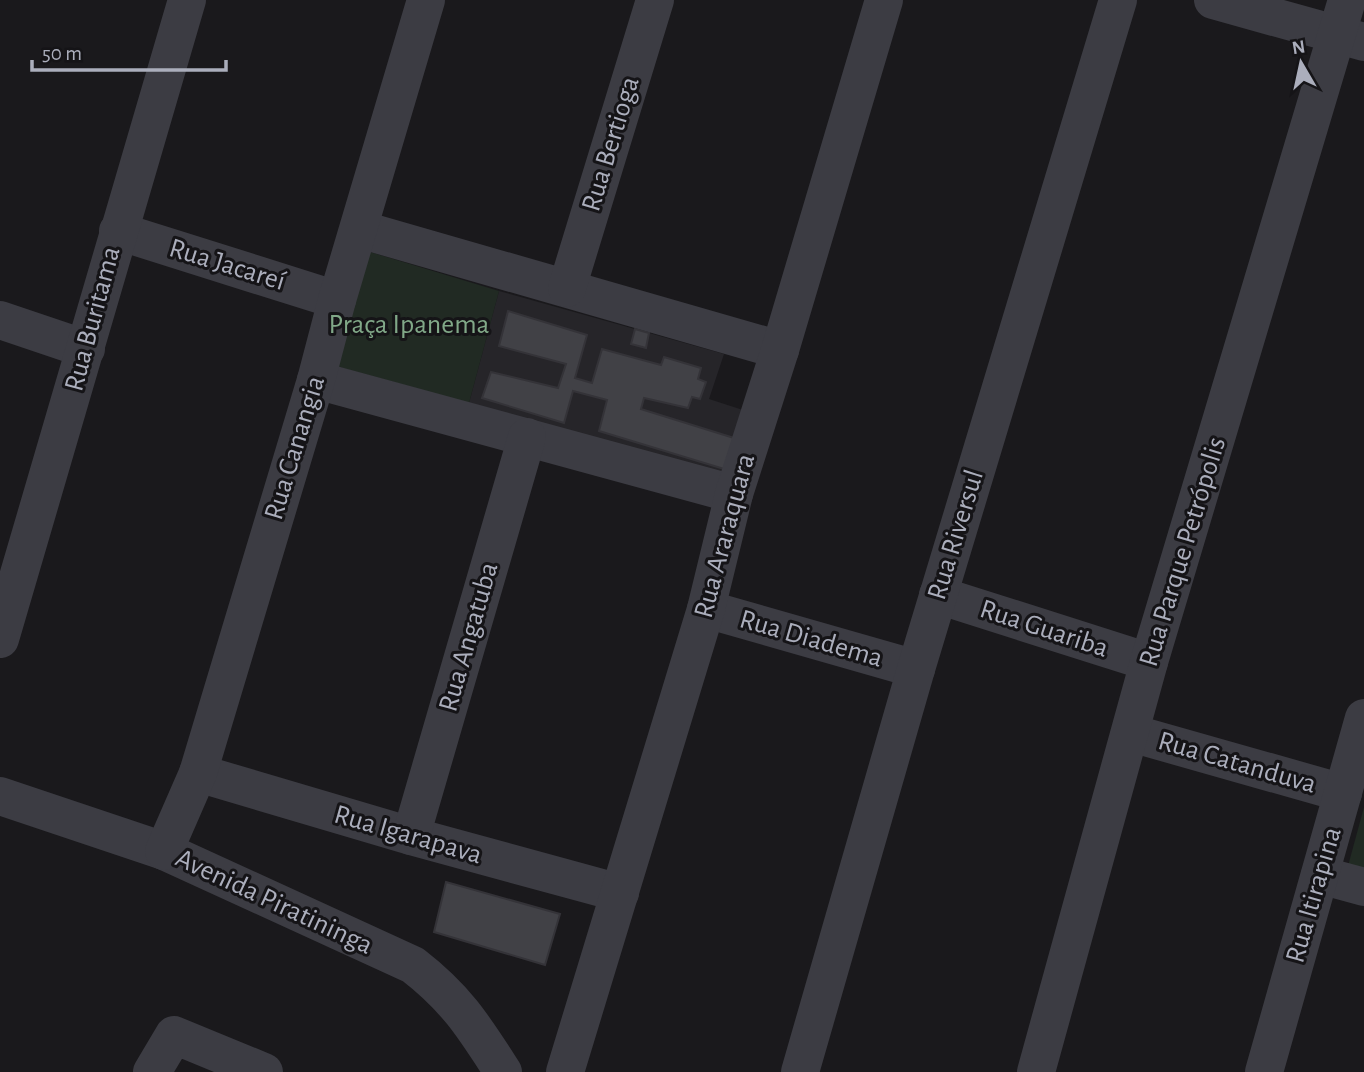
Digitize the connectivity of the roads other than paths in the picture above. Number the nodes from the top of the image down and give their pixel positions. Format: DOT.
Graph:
graph roads {
  1 [pos="187,0"];
  2 [pos="426,0"];
  3 [pos="655,0"];
  4 [pos="884,0"];
  5 [pos="1118,0"];
  6 [pos="1213,0"];
  7 [pos="1349,25"];
  8 [pos="359,229"];
  9 [pos="118,231"];
  10 [pos="567,288"];
  11 [pos="337,300"];
  12 [pos="0,320"];
  13 [pos="86,349"];
  14 [pos="780,350"];
  15 [pos="316,380"];
  16 [pos="527,438"];
  17 [pos="734,494"];
  18 [pos="938,595"];
  19 [pos="706,609"];
  20 [pos="0,639"];
  21 [pos="1149,662"];
  22 [pos="916,669"];
  23 [pos="1364,719"];
  24 [pos="1131,733"];
  25 [pos="198,773"];
  26 [pos="1343,793"];
  27 [pos="0,796"];
  28 [pos="411,836"];
  29 [pos="164,851"];
  30 [pos="1320,875"];
  31 [pos="1364,887"];
  32 [pos="620,893"];
  33 [pos="152,1072"];
  34 [pos="264,1072"];
  35 [pos="503,1072"];
  36 [pos="565,1072"];
  37 [pos="800,1072"];
  38 [pos="1036,1072"];
  39 [pos="1264,1072"];
  1 -- 9 [label="street, Rua Buritama"];
  2 -- 8 [label="street, Rua Canangia"];
  3 -- 10 [label="street, Rua Bertioga"];
  4 -- 14 [label="street, Rua Araraquara"];
  5 -- 18 [label="street, Rua Riversul"];
  6 -- 7 [label="street"];
  7 -- 21 [label="street, Rua Parque Petrópolis"];
  8 -- 10 [label="street"];
  8 -- 11 [label="street, Rua Canangia"];
  9 -- 11 [label="street, Rua Jacareí"];
  9 -- 13 [label="street, Rua Buritama"];
  10 -- 14 [label="street"];
  11 -- 15 [label="street, Rua Canangia"];
  12 -- 13 [label="street"];
  13 -- 20 [label="street, Rua Buritama"];
  14 -- 17 [label="street, Rua Araraquara"];
  15 -- 16 [label="street"];
  15 -- 25 [label="street, Rua Canangia"];
  16 -- 17 [label="street"];
  16 -- 28 [label="street, Rua Angatuba"];
  17 -- 19 [label="street, Rua Araraquara"];
  18 -- 21 [label="street, Rua Guariba"];
  18 -- 22 [label="street, Rua Riversul"];
  19 -- 22 [label="street, Rua Diadema"];
  19 -- 32 [label="street, Rua Araraquara"];
  21 -- 24 [label="street, Rua Parque Petrópolis"];
  22 -- 37 [label="street, Rua Riversul"];
  23 -- 26 [label="street, Rua Itirapina"];
  24 -- 26 [label="street, Rua Catanduva"];
  24 -- 38 [label="street, Rua Parque Petrópolis"];
  25 -- 28 [label="street, Rua Igarapava"];
  25 -- 29 [label="street, Rua Canangia"];
  26 -- 30 [label="street, Rua Itirapina"];
  27 -- 29 [label="street, Avenida Piratininga"];
  28 -- 32 [label="street, Rua Igarapava"];
  29 -- 35 [label="street, Avenida Piratininga"];
  30 -- 31 [label="street"];
  30 -- 39 [label="street, Rua Itirapina"];
  32 -- 36 [label="street, Rua Araraquara"];
  33 -- 34 [label="street"];
}
